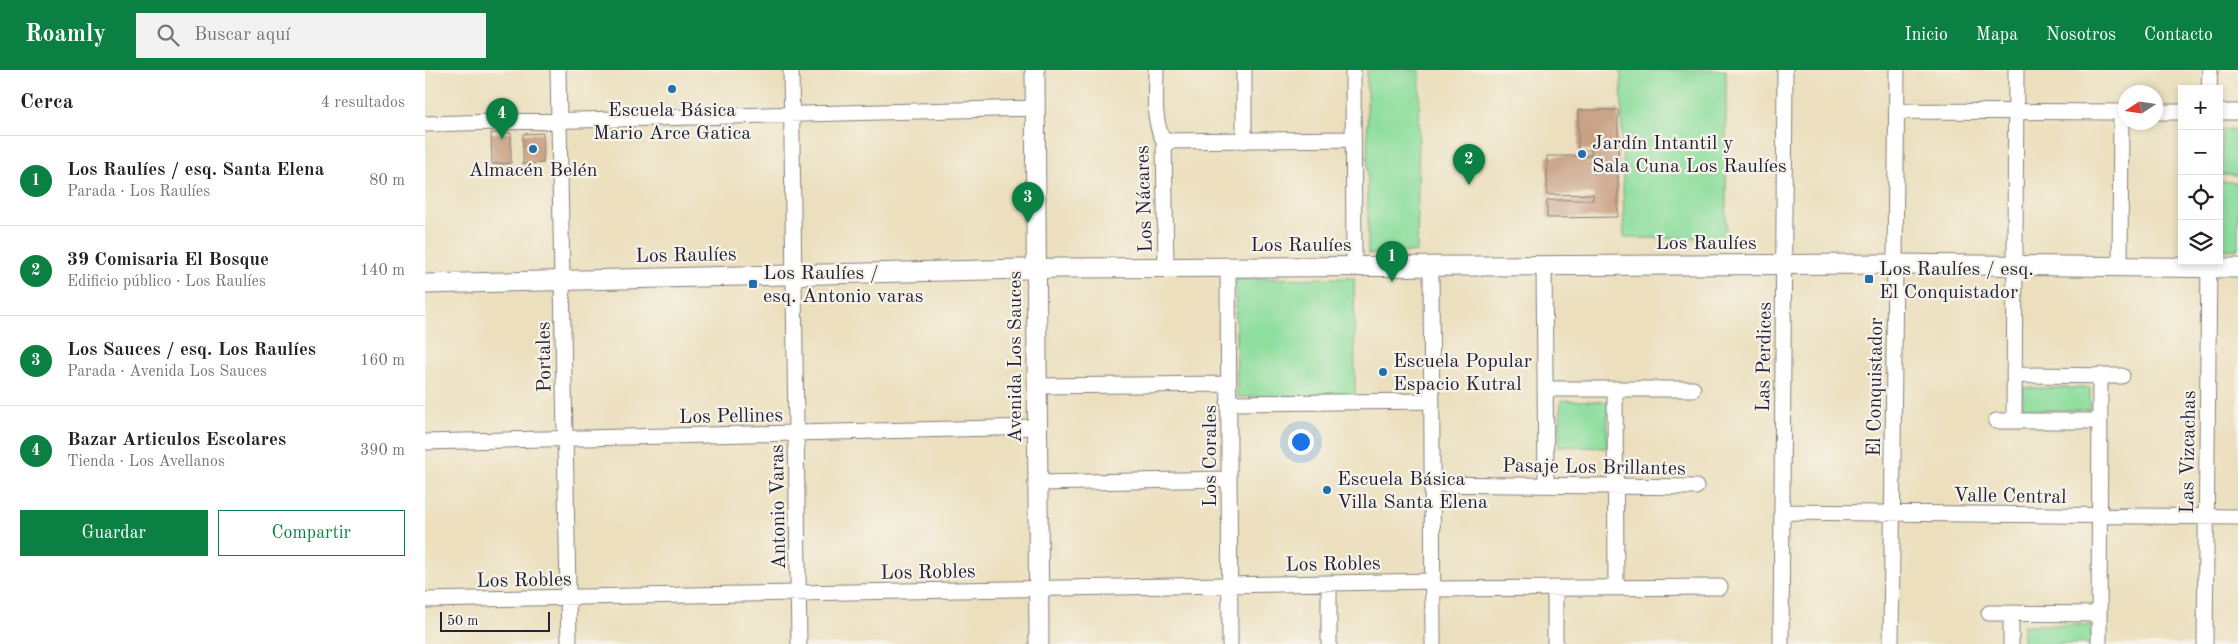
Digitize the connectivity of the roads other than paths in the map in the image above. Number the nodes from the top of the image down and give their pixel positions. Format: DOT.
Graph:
graph roads {
  1 [pos="558,70"];
  2 [pos="791,70"];
  3 [pos="1035,70"];
  4 [pos="1155,70"];
  5 [pos="1244,70"];
  6 [pos="1353,70"];
  7 [pos="1785,70"];
  8 [pos="1897,70"];
  9 [pos="2016,70"];
  10 [pos="2210,70"];
  11 [pos="2209,85"];
  12 [pos="1035,108"];
  13 [pos="1897,111"];
  14 [pos="2016,111"];
  15 [pos="2118,112"];
  16 [pos="2163,112"];
  17 [pos="2178,112"];
  18 [pos="2223,112"];
  19 [pos="2238,112"];
  20 [pos="792,115"];
  21 [pos="559,121"];
  22 [pos="425,124"];
  23 [pos="2123,130"];
  24 [pos="1353,139"];
  25 [pos="1244,140"];
  26 [pos="1164,141"];
  27 [pos="1784,264"];
  28 [pos="1895,264"];
  29 [pos="2015,265"];
  30 [pos="2178,265"];
  31 [pos="2209,265"];
  32 [pos="2216,265"];
  33 [pos="1354,266"];
  34 [pos="1431,266"];
  35 [pos="1545,266"];
  36 [pos="2120,266"];
  37 [pos="1166,267"];
  38 [pos="1228,267"];
  39 [pos="1036,268"];
  40 [pos="2238,268"];
  41 [pos="794,274"];
  42 [pos="562,280"];
  43 [pos="425,284"];
  44 [pos="2014,375"];
  45 [pos="2100,375"];
  46 [pos="2122,376"];
  47 [pos="1229,384"];
  48 [pos="1037,386"];
  49 [pos="1545,389"];
  50 [pos="1615,389"];
  51 [pos="1693,389"];
  52 [pos="1431,401"];
  53 [pos="1229,403"];
  54 [pos="1996,421"];
  55 [pos="2014,421"];
  56 [pos="2100,422"];
  57 [pos="1037,428"];
  58 [pos="796,433"];
  59 [pos="565,439"];
  60 [pos="425,442"];
  61 [pos="1229,479"];
  62 [pos="1038,483"];
  63 [pos="1432,484"];
  64 [pos="1546,485"];
  65 [pos="1615,486"];
  66 [pos="1696,487"];
  67 [pos="1782,512"];
  68 [pos="1893,513"];
  69 [pos="2099,516"];
  70 [pos="2206,517"];
  71 [pos="2238,517"];
  72 [pos="1329,583"];
  73 [pos="1229,585"];
  74 [pos="1433,585"];
  75 [pos="1720,587"];
  76 [pos="1555,588"];
  77 [pos="1616,588"];
  78 [pos="1038,589"];
  79 [pos="799,593"];
  80 [pos="568,598"];
  81 [pos="425,600"];
  82 [pos="1989,613"];
  83 [pos="2011,613"];
  84 [pos="2099,614"];
  85 [pos="569,644"];
  86 [pos="799,644"];
  87 [pos="1039,644"];
  88 [pos="1229,644"];
  89 [pos="1329,644"];
  90 [pos="1433,644"];
  91 [pos="1555,644"];
  92 [pos="1781,644"];
  93 [pos="1891,644"];
  94 [pos="2011,644"];
  95 [pos="2099,644"];
  96 [pos="2205,644"];
  1 -- 21 [label="street, Portales"];
  2 -- 20 [label="street, Antonio Varas"];
  3 -- 12 [label="street, Avenida Los Sauces"];
  4 -- 26 [label="street, Los Nácares"];
  5 -- 25 [label="street"];
  6 -- 24 [label="street"];
  7 -- 27 [label="street, Las Perdices"];
  8 -- 13 [label="street, El Conquistador"];
  9 -- 14 [label="street"];
  10 -- 11 [label="street"];
  12 -- 20 [label="street"];
  12 -- 39 [label="street, Avenida Los Sauces"];
  13 -- 14 [label="street"];
  13 -- 28 [label="street, El Conquistador"];
  14 -- 15 [label="street"];
  14 -- 29 [label="street"];
  16 -- 17 [label="street"];
  18 -- 19 [label="street"];
  20 -- 21 [label="street"];
  20 -- 41 [label="street, Antonio Varas"];
  21 -- 22 [label="street"];
  21 -- 42 [label="street, Portales"];
  23 -- 36 [label="street"];
  24 -- 25 [label="street"];
  24 -- 33 [label="street"];
  25 -- 26 [label="street"];
  26 -- 37 [label="street, Los Nácares"];
  27 -- 28 [label="street, Los Raulíes"];
  27 -- 35 [label="street, Los Raulíes"];
  27 -- 67 [label="street, Las Perdices"];
  28 -- 29 [label="street, Los Raulíes"];
  28 -- 68 [label="street, El Conquistador"];
  29 -- 36 [label="street, Los Raulíes"];
  29 -- 44 [label="street"];
  30 -- 36 [label="street, Los Raulíes"];
  31 -- 70 [label="street, Las Vizcachas"];
  32 -- 40 [label="street, Los Raulíes"];
  33 -- 34 [label="street, Los Raulíes"];
  33 -- 38 [label="street, Los Raulíes"];
  34 -- 35 [label="street, Los Raulíes"];
  34 -- 52 [label="street"];
  35 -- 49 [label="street"];
  37 -- 38 [label="street, Los Raulíes"];
  37 -- 39 [label="street, Los Raulíes"];
  38 -- 47 [label="street, Los Corales"];
  39 -- 41 [label="street, Los Raulíes"];
  39 -- 48 [label="street, Avenida Los Sauces"];
  41 -- 42 [label="street, Los Raulíes"];
  41 -- 58 [label="street, Antonio Varas"];
  42 -- 43 [label="street, Los Raulíes"];
  42 -- 59 [label="street, Portales"];
  44 -- 45 [label="street"];
  44 -- 55 [label="street"];
  45 -- 46 [label="street"];
  45 -- 56 [label="street"];
  47 -- 48 [label="street"];
  47 -- 53 [label="street, Los Corales"];
  48 -- 57 [label="street, Avenida Los Sauces"];
  49 -- 50 [label="street"];
  49 -- 64 [label="street"];
  50 -- 51 [label="street"];
  50 -- 65 [label="street"];
  52 -- 53 [label="street"];
  52 -- 63 [label="street"];
  53 -- 61 [label="street, Los Corales"];
  54 -- 55 [label="street"];
  55 -- 56 [label="street"];
  56 -- 69 [label="street"];
  57 -- 58 [label="street, Los Pellines"];
  57 -- 62 [label="street, Avenida Los Sauces"];
  58 -- 59 [label="street, Los Pellines"];
  58 -- 79 [label="street, Antonio Varas"];
  59 -- 60 [label="street, Los Pellines"];
  59 -- 80 [label="street, Portales"];
  61 -- 62 [label="street"];
  61 -- 73 [label="street, Los Corales"];
  62 -- 78 [label="street, Avenida Los Sauces"];
  63 -- 64 [label="street, Pasaje Los Brillantes"];
  63 -- 74 [label="street"];
  64 -- 65 [label="street, Pasaje Los Brillantes"];
  65 -- 66 [label="street, Pasaje Los Brillantes"];
  65 -- 77 [label="street"];
  67 -- 68 [label="street, Valle Central"];
  67 -- 92 [label="street, Las Perdices"];
  68 -- 69 [label="street, Valle Central"];
  68 -- 93 [label="street, El Conquistador"];
  69 -- 70 [label="street, Valle Central"];
  69 -- 84 [label="street"];
  70 -- 71 [label="street, Valle Central"];
  70 -- 96 [label="street, Las Vizcachas"];
  72 -- 73 [label="street, Los Robles"];
  72 -- 74 [label="street, Los Robles"];
  72 -- 89 [label="street"];
  73 -- 78 [label="street, Los Robles"];
  73 -- 88 [label="street, Los Corales"];
  74 -- 76 [label="street, Los Robles"];
  74 -- 90 [label="street"];
  75 -- 77 [label="street, Los Robles"];
  76 -- 77 [label="street, Los Robles"];
  76 -- 91 [label="street"];
  78 -- 79 [label="street, Los Robles"];
  78 -- 87 [label="street, Avenida Los Sauces"];
  79 -- 80 [label="street, Los Robles"];
  79 -- 86 [label="street, Antonio Varas"];
  80 -- 81 [label="street, Los Robles"];
  80 -- 85 [label="street, Portales"];
  82 -- 83 [label="street"];
  83 -- 84 [label="street"];
  83 -- 94 [label="street"];
  84 -- 95 [label="street"];
}
